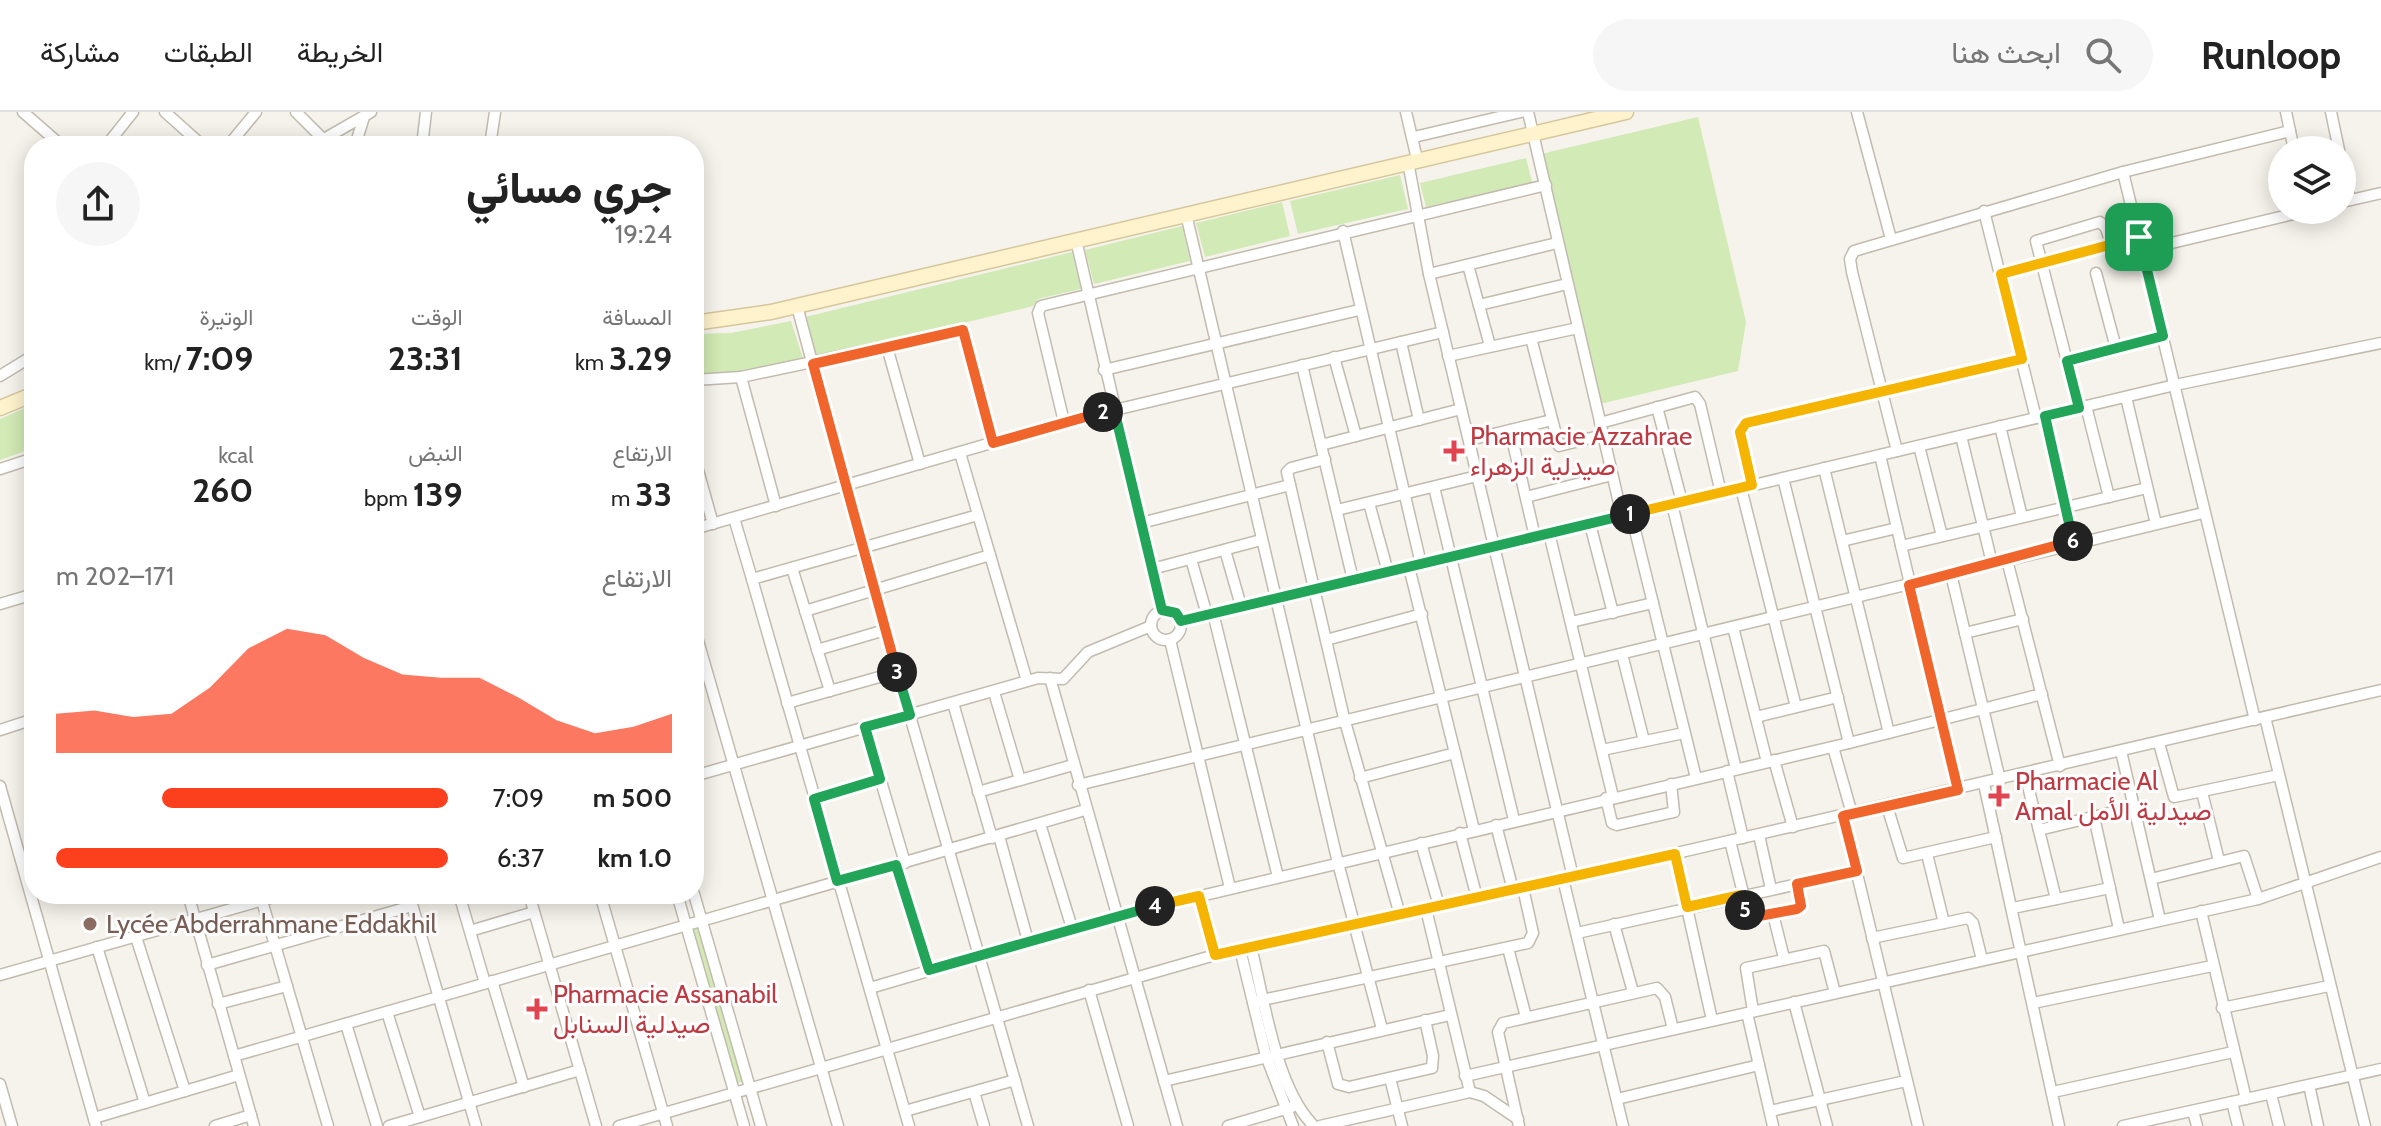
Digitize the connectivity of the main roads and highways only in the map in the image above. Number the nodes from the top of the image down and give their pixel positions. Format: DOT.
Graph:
graph roads {
  1 [pos="1626,112"];
  2 [pos="704,322"];
  3 [pos="24,398"];
  4 [pos="0,408"];
  1 -- 2 [label="main road"];
  3 -- 4 [label="main road"];
}
